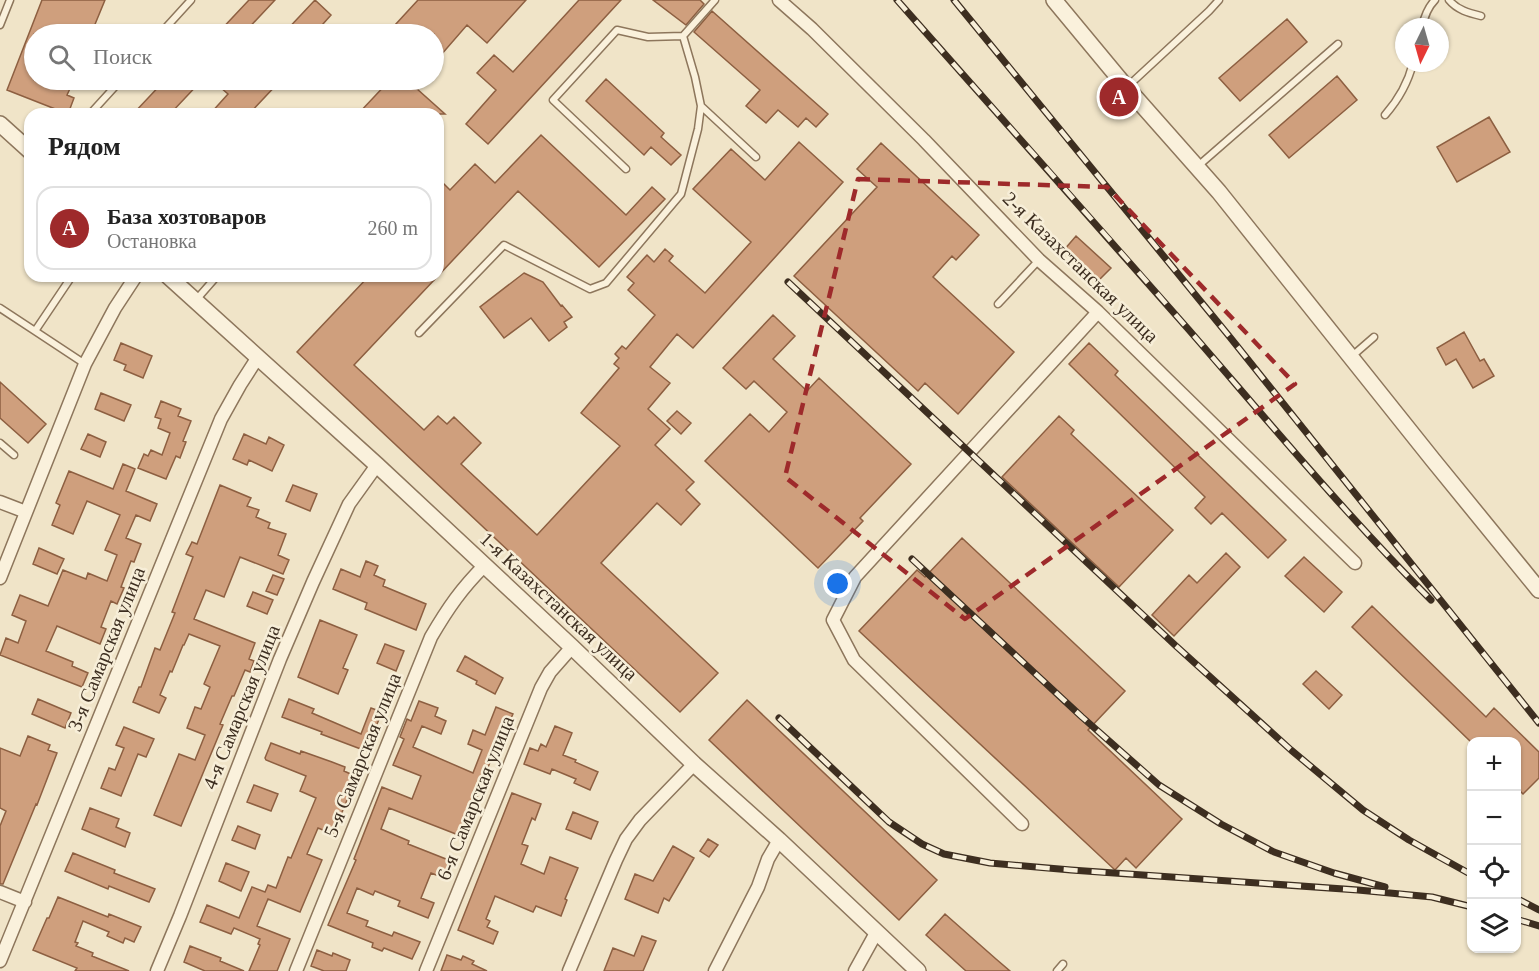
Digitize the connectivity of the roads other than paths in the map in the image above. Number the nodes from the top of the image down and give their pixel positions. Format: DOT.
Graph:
graph roads {
  1 [pos="10,0"];
  2 [pos="190,0"];
  3 [pos="715,0"];
  4 [pos="779,0"];
  5 [pos="1054,0"];
  6 [pos="1219,0"];
  7 [pos="1435,0"];
  8 [pos="1449,0"];
  9 [pos="1481,16"];
  10 [pos="1424,18"];
  11 [pos="169,24"];
  12 [pos="0,25"];
  13 [pos="683,36"];
  14 [pos="1338,44"];
  15 [pos="1411,72"];
  16 [pos="1127,88"];
  17 [pos="112,90"];
  18 [pos="700,106"];
  19 [pos="95,108"];
  20 [pos="1385,115"];
  21 [pos="0,124"];
  22 [pos="24,146"];
  23 [pos="756,157"];
  24 [pos="1196,167"];
  25 [pos="626,169"];
  26 [pos="1039,260"];
  27 [pos="68,282"];
  28 [pos="132,282"];
  29 [pos="174,282"];
  30 [pos="212,282"];
  31 [pos="195,301"];
  32 [pos="998,304"];
  33 [pos="0,308"];
  34 [pos="1098,312"];
  35 [pos="35,331"];
  36 [pos="419,333"];
  37 [pos="1374,337"];
  38 [pos="258,357"];
  39 [pos="1351,358"];
  40 [pos="85,364"];
  41 [pos="0,443"];
  42 [pos="14,455"];
  43 [pos="377,465"];
  44 [pos="0,502"];
  45 [pos="26,512"];
  46 [pos="1355,563"];
  47 [pos="485,565"];
  48 [pos="0,578"];
  49 [pos="1539,590"];
  50 [pos="572,647"];
  51 [pos="694,764"];
  52 [pos="1022,824"];
  53 [pos="779,840"];
  54 [pos="0,892"];
  55 [pos="24,902"];
  56 [pos="876,933"];
  57 [pos="0,961"];
  58 [pos="1063,964"];
  59 [pos="157,971"];
  60 [pos="296,971"];
  61 [pos="426,971"];
  62 [pos="569,971"];
  63 [pos="715,971"];
  64 [pos="855,971"];
  65 [pos="918,971"];
  66 [pos="1057,971"];
  1 -- 12 [label="lane"];
  2 -- 11 [label="lane"];
  3 -- 13 [label="lane"];
  4 -- 26 [label="street, 2-я Казахстанская улица"];
  5 -- 16 [label="street"];
  6 -- 16 [label="lane"];
  7 -- 10 [label="lane"];
  8 -- 9 [label="lane"];
  13 -- 18 [label="lane"];
  13 -- 25 [label="lane"];
  14 -- 24 [label="lane"];
  15 -- 20 [label="lane"];
  16 -- 24 [label="street"];
  17 -- 19 [label="lane"];
  18 -- 23 [label="lane"];
  18 -- 36 [label="lane"];
  21 -- 22 [label="street"];
  24 -- 39 [label="street"];
  26 -- 32 [label="lane"];
  26 -- 34 [label="street, 2-я Казахстанская улица"];
  27 -- 35 [label="lane"];
  28 -- 40 [label="street"];
  29 -- 31 [label="street, 1-я Казахстанская улица"];
  30 -- 31 [label="lane"];
  31 -- 38 [label="street, 1-я Казахстанская улица"];
  33 -- 35 [label="lane"];
  34 -- 46 [label="street, 2-я Казахстанская улица"];
  34 -- 52 [label="street"];
  35 -- 40 [label="lane"];
  37 -- 39 [label="lane"];
  38 -- 43 [label="street, 1-я Казахстанская улица"];
  38 -- 55 [label="street, 3-я Самарская улица"];
  39 -- 49 [label="street"];
  40 -- 45 [label="street"];
  41 -- 42 [label="lane"];
  43 -- 47 [label="street, 1-я Казахстанская улица"];
  43 -- 59 [label="street, 4-я Самарская улица"];
  44 -- 45 [label="street"];
  45 -- 48 [label="street"];
  47 -- 50 [label="street, 1-я Казахстанская улица"];
  47 -- 60 [label="street, 5-я Самарская улица"];
  50 -- 51 [label="street, 1-я Казахстанская улица"];
  50 -- 61 [label="street, 6-я Самарская улица"];
  51 -- 53 [label="street, 1-я Казахстанская улица"];
  51 -- 62 [label="street"];
  53 -- 56 [label="street, 1-я Казахстанская улица"];
  53 -- 63 [label="street"];
  54 -- 55 [label="street"];
  55 -- 57 [label="street, 3-я Самарская улица"];
  56 -- 64 [label="street"];
  56 -- 65 [label="street, 1-я Казахстанская улица"];
  58 -- 66 [label="lane"];
}
